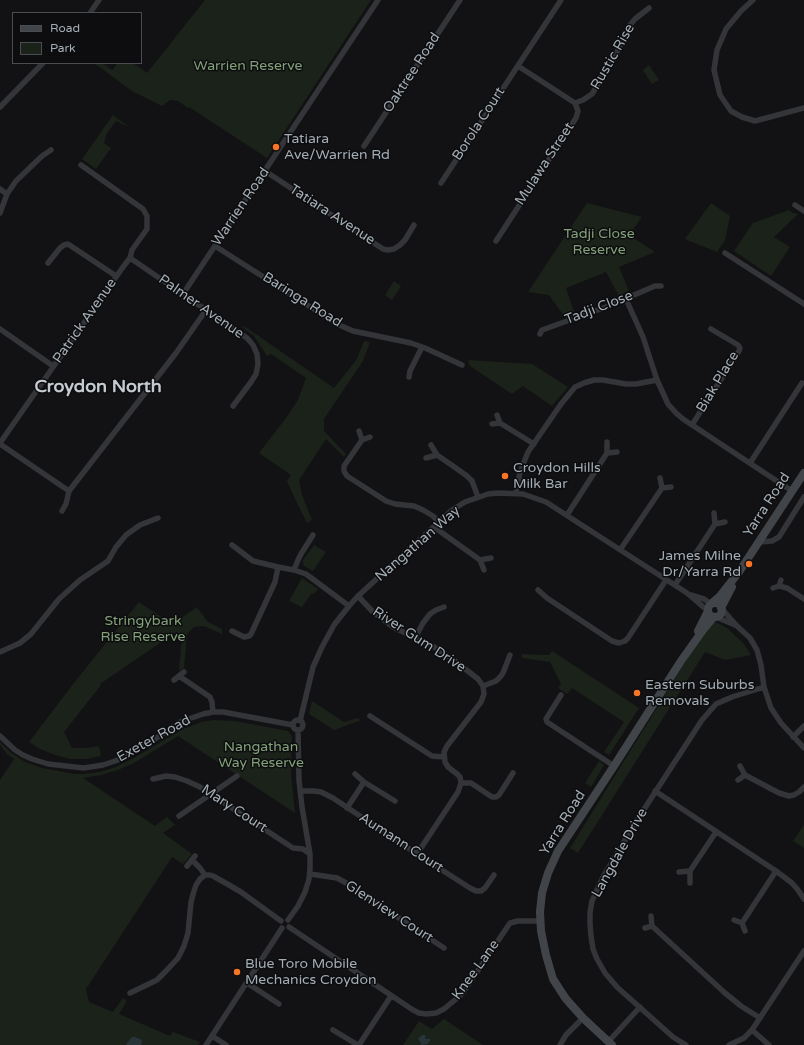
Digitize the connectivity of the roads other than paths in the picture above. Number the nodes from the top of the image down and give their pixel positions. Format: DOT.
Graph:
graph roads {
  1 [pos="99,0"];
  2 [pos="378,0"];
  3 [pos="460,0"];
  4 [pos="561,0"];
  5 [pos="753,0"];
  6 [pos="649,8"];
  7 [pos="91,12"];
  8 [pos="42,64"];
  9 [pos="518,66"];
  10 [pos="575,103"];
  11 [pos="0,107"];
  12 [pos="804,108"];
  13 [pos="364,146"];
  14 [pos="51,150"];
  15 [pos="81,165"];
  16 [pos="265,171"];
  17 [pos="441,183"];
  18 [pos="0,189"];
  19 [pos="7,194"];
  20 [pos="795,205"];
  21 [pos="804,211"];
  22 [pos="0,213"];
  23 [pos="414,225"];
  24 [pos="496,241"];
  25 [pos="215,246"];
  26 [pos="725,253"];
  27 [pos="130,258"];
  28 [pos="48,263"];
  29 [pos="116,276"];
  30 [pos="661,286"];
  31 [pos="183,294"];
  32 [pos="626,299"];
  33 [pos="804,304"];
  34 [pos="206,310"];
  35 [pos="711,328"];
  36 [pos="0,329"];
  37 [pos="540,334"];
  38 [pos="422,347"];
  39 [pos="53,366"];
  40 [pos="462,366"];
  41 [pos="409,377"];
  42 [pos="657,380"];
  43 [pos="802,383"];
  44 [pos="233,406"];
  45 [pos="497,415"];
  46 [pos="500,422"];
  47 [pos="492,424"];
  48 [pos="692,425"];
  49 [pos="359,431"];
  50 [pos="370,437"];
  51 [pos="362,440"];
  52 [pos="607,442"];
  53 [pos="0,444"];
  54 [pos="534,444"];
  55 [pos="431,445"];
  56 [pos="617,452"];
  57 [pos="607,453"];
  58 [pos="437,455"];
  59 [pos="426,458"];
  60 [pos="750,463"];
  61 [pos="804,473"];
  62 [pos="660,478"];
  63 [pos="671,487"];
  64 [pos="662,488"];
  65 [pos="69,491"];
  66 [pos="792,491"];
  67 [pos="516,493"];
  68 [pos="478,497"];
  69 [pos="804,497"];
  70 [pos="62,511"];
  71 [pos="714,513"];
  72 [pos="567,515"];
  73 [pos="158,518"];
  74 [pos="439,522"];
  75 [pos="725,522"];
  76 [pos="715,524"];
  77 [pos="434,527"];
  78 [pos="313,535"];
  79 [pos="759,542"];
  80 [pos="232,545"];
  81 [pos="620,550"];
  82 [pos="491,558"];
  83 [pos="480,560"];
  84 [pos="278,567"];
  85 [pos="294,570"];
  86 [pos="484,570"];
  87 [pos="739,572"];
  88 [pos="666,580"];
  89 [pos="781,580"];
  90 [pos="675,585"];
  91 [pos="538,590"];
  92 [pos="358,596"];
  93 [pos="804,599"];
  94 [pos="349,606"];
  95 [pos="444,607"];
  96 [pos="721,608"];
  97 [pos="712,610"];
  98 [pos="737,626"];
  99 [pos="232,631"];
  100 [pos="415,638"];
  101 [pos="0,652"];
  102 [pos="510,655"];
  103 [pos="184,672"];
  104 [pos="483,686"];
  105 [pos="764,687"];
  106 [pos="561,695"];
  107 [pos="213,712"];
  108 [pos="370,716"];
  109 [pos="300,721"];
  110 [pos="293,725"];
  111 [pos="804,726"];
  112 [pos="298,730"];
  113 [pos="0,736"];
  114 [pos="793,737"];
  115 [pos="804,748"];
  116 [pos="444,757"];
  117 [pos="614,766"];
  118 [pos="740,766"];
  119 [pos="513,773"];
  120 [pos="355,774"];
  121 [pos="745,775"];
  122 [pos="237,776"];
  123 [pos="153,779"];
  124 [pos="738,780"];
  125 [pos="364,782"];
  126 [pos="461,783"];
  127 [pos="804,787"];
  128 [pos="300,790"];
  129 [pos="655,791"];
  130 [pos="211,794"];
  131 [pos="395,801"];
  132 [pos="347,808"];
  133 [pos="179,816"];
  134 [pos="716,832"];
  135 [pos="310,854"];
  136 [pos="417,854"];
  137 [pos="187,866"];
  138 [pos="690,871"];
  139 [pos="679,872"];
  140 [pos="776,872"];
  141 [pos="310,874"];
  142 [pos="205,875"];
  143 [pos="494,875"];
  144 [pos="690,883"];
  145 [pos="804,899"];
  146 [pos="652,916"];
  147 [pos="288,920"];
  148 [pos="734,920"];
  149 [pos="281,921"];
  150 [pos="540,922"];
  151 [pos="742,923"];
  152 [pos="652,926"];
  153 [pos="285,927"];
  154 [pos="645,928"];
  155 [pos="745,931"];
  156 [pos="444,948"];
  157 [pos="804,951"];
  158 [pos="247,983"];
  159 [pos="130,993"];
  160 [pos="391,996"];
  161 [pos="279,1004"];
  162 [pos="640,1007"];
  163 [pos="583,1018"];
  164 [pos="760,1018"];
  165 [pos="333,1030"];
  166 [pos="752,1030"];
  167 [pos="212,1036"];
  168 [pos="610,1043"];
  169 [pos="206,1045"];
  170 [pos="226,1045"];
  171 [pos="358,1045"];
  172 [pos="560,1045"];
  173 [pos="686,1045"];
  174 [pos="729,1045"];
  175 [pos="769,1045"];
  1 -- 7 [label="street"];
  2 -- 16 [label="street, Warrien Road"];
  3 -- 13 [label="street, Oaktree Road"];
  4 -- 9 [label="street, Borola Court"];
  5 -- 12 [label="street"];
  6 -- 10 [label="street, Rustic Rise"];
  8 -- 11 [label="street"];
  9 -- 10 [label="street, Mulawa Street"];
  9 -- 17 [label="street, Borola Court"];
  10 -- 24 [label="street, Mulawa Street"];
  14 -- 19 [label="street"];
  15 -- 27 [label="street, Patrick Avenue"];
  16 -- 23 [label="street, Tatiara Avenue"];
  16 -- 25 [label="street, Warrien Road"];
  18 -- 19 [label="street"];
  19 -- 22 [label="street"];
  20 -- 21 [label="street"];
  25 -- 31 [label="street, Warrien Road"];
  25 -- 38 [label="street, Baringa Road"];
  26 -- 33 [label="street"];
  27 -- 29 [label="street, Patrick Avenue"];
  27 -- 31 [label="street, Palmer Avenue"];
  28 -- 29 [label="street"];
  29 -- 39 [label="street, Patrick Avenue"];
  30 -- 32 [label="street, Tadji Close"];
  31 -- 34 [label="street, Palmer Avenue"];
  32 -- 37 [label="street, Tadji Close"];
  32 -- 42 [label="street"];
  34 -- 44 [label="street, Palmer Avenue"];
  34 -- 65 [label="street"];
  35 -- 48 [label="street, Biak Place"];
  36 -- 39 [label="street"];
  38 -- 40 [label="street, Baringa Road"];
  38 -- 41 [label="street"];
  39 -- 53 [label="street, Patrick Avenue"];
  42 -- 48 [label="street"];
  42 -- 54 [label="street"];
  43 -- 60 [label="street"];
  45 -- 46 [label="street"];
  46 -- 47 [label="street"];
  46 -- 54 [label="street"];
  48 -- 60 [label="street"];
  49 -- 51 [label="street"];
  50 -- 51 [label="street"];
  51 -- 74 [label="street"];
  52 -- 57 [label="street"];
  53 -- 65 [label="street"];
  54 -- 67 [label="street"];
  55 -- 58 [label="street"];
  56 -- 57 [label="street"];
  57 -- 72 [label="street"];
  58 -- 59 [label="street"];
  58 -- 68 [label="street"];
  60 -- 66 [label="street"];
  61 -- 66 [label="main road, Yarra Road"];
  62 -- 64 [label="street"];
  63 -- 64 [label="street"];
  64 -- 81 [label="street"];
  65 -- 70 [label="street"];
  66 -- 79 [label="main road, Yarra Road"];
  67 -- 68 [label="street, Nangathan Way"];
  67 -- 72 [label="street, Nangathan Way"];
  68 -- 74 [label="street, Nangathan Way"];
  69 -- 79 [label="street"];
  71 -- 76 [label="street"];
  72 -- 81 [label="street, Nangathan Way"];
  73 -- 101 [label="street"];
  74 -- 77 [label="street, Nangathan Way"];
  75 -- 76 [label="street"];
  76 -- 90 [label="street"];
  77 -- 83 [label="street"];
  77 -- 92 [label="street, Nangathan Way"];
  78 -- 85 [label="street"];
  79 -- 87 [label="main road, Yarra Road"];
  80 -- 84 [label="street"];
  81 -- 88 [label="street, Nangathan Way"];
  82 -- 83 [label="street"];
  83 -- 86 [label="street"];
  84 -- 85 [label="street"];
  84 -- 99 [label="street"];
  85 -- 94 [label="street"];
  87 -- 96 [label="main road, Yarra Road"];
  87 -- 97 [label="main road, Yarra Road"];
  88 -- 90 [label="street, Nangathan Way"];
  88 -- 91 [label="street"];
  89 -- 93 [label="street"];
  90 -- 97 [label="street, Nangathan Way"];
  92 -- 94 [label="street, Nangathan Way"];
  92 -- 100 [label="street, River Gum Drive"];
  94 -- 109 [label="street, Nangathan Way"];
  95 -- 100 [label="street"];
  96 -- 97 [label="main road, Yarra Road"];
  96 -- 98 [label="street"];
  97 -- 98 [label="street, Nangathan Way"];
  97 -- 117 [label="main road, Yarra Road"];
  98 -- 105 [label="street"];
  100 -- 104 [label="street, River Gum Drive"];
  102 -- 104 [label="street"];
  103 -- 107 [label="street"];
  104 -- 116 [label="street"];
  105 -- 114 [label="street"];
  105 -- 129 [label="street, Langdale Drive"];
  106 -- 117 [label="street"];
  107 -- 110 [label="street, Exeter Road"];
  107 -- 113 [label="street, Exeter Road"];
  108 -- 116 [label="street"];
  109 -- 110 [label="street"];
  109 -- 112 [label="street"];
  110 -- 112 [label="street"];
  111 -- 114 [label="street"];
  112 -- 128 [label="street"];
  114 -- 115 [label="street"];
  116 -- 126 [label="street"];
  117 -- 150 [label="main road, Yarra Road"];
  118 -- 121 [label="street"];
  119 -- 126 [label="street"];
  120 -- 125 [label="street"];
  121 -- 124 [label="street"];
  121 -- 127 [label="street"];
  122 -- 130 [label="street"];
  123 -- 130 [label="street, Mary Court"];
  125 -- 131 [label="street"];
  125 -- 132 [label="street"];
  126 -- 136 [label="street"];
  128 -- 132 [label="street, Aumann Court"];
  128 -- 135 [label="street"];
  129 -- 134 [label="street, Langdale Drive"];
  129 -- 162 [label="street, Langdale Drive"];
  130 -- 133 [label="street"];
  130 -- 135 [label="street, Mary Court"];
  132 -- 136 [label="street, Aumann Court"];
  134 -- 138 [label="street"];
  134 -- 140 [label="street, Langdale Drive"];
  135 -- 141 [label="street"];
  136 -- 143 [label="street, Aumann Court"];
  137 -- 142 [label="street"];
  138 -- 139 [label="street"];
  138 -- 144 [label="street"];
  140 -- 145 [label="street, Langdale Drive"];
  140 -- 151 [label="street"];
  141 -- 147 [label="street"];
  141 -- 156 [label="street, Glenview Court"];
  142 -- 149 [label="street"];
  142 -- 159 [label="street"];
  146 -- 152 [label="street"];
  147 -- 149 [label="street"];
  147 -- 153 [label="street"];
  148 -- 151 [label="street"];
  149 -- 153 [label="street"];
  150 -- 160 [label="street, Knee Lane"];
  150 -- 163 [label="main road, Yarra Road"];
  151 -- 155 [label="street"];
  152 -- 154 [label="street"];
  152 -- 164 [label="street"];
  153 -- 158 [label="street"];
  153 -- 160 [label="street, Knee Lane"];
  157 -- 164 [label="street"];
  158 -- 161 [label="street"];
  158 -- 167 [label="street"];
  160 -- 171 [label="street"];
  162 -- 168 [label="street"];
  162 -- 173 [label="street, Langdale Drive"];
  163 -- 168 [label="main road, Yarra Road"];
  163 -- 172 [label="street"];
  164 -- 166 [label="street"];
  165 -- 171 [label="street"];
  166 -- 174 [label="street"];
  166 -- 175 [label="street"];
  167 -- 169 [label="street"];
  167 -- 170 [label="street"];
}
